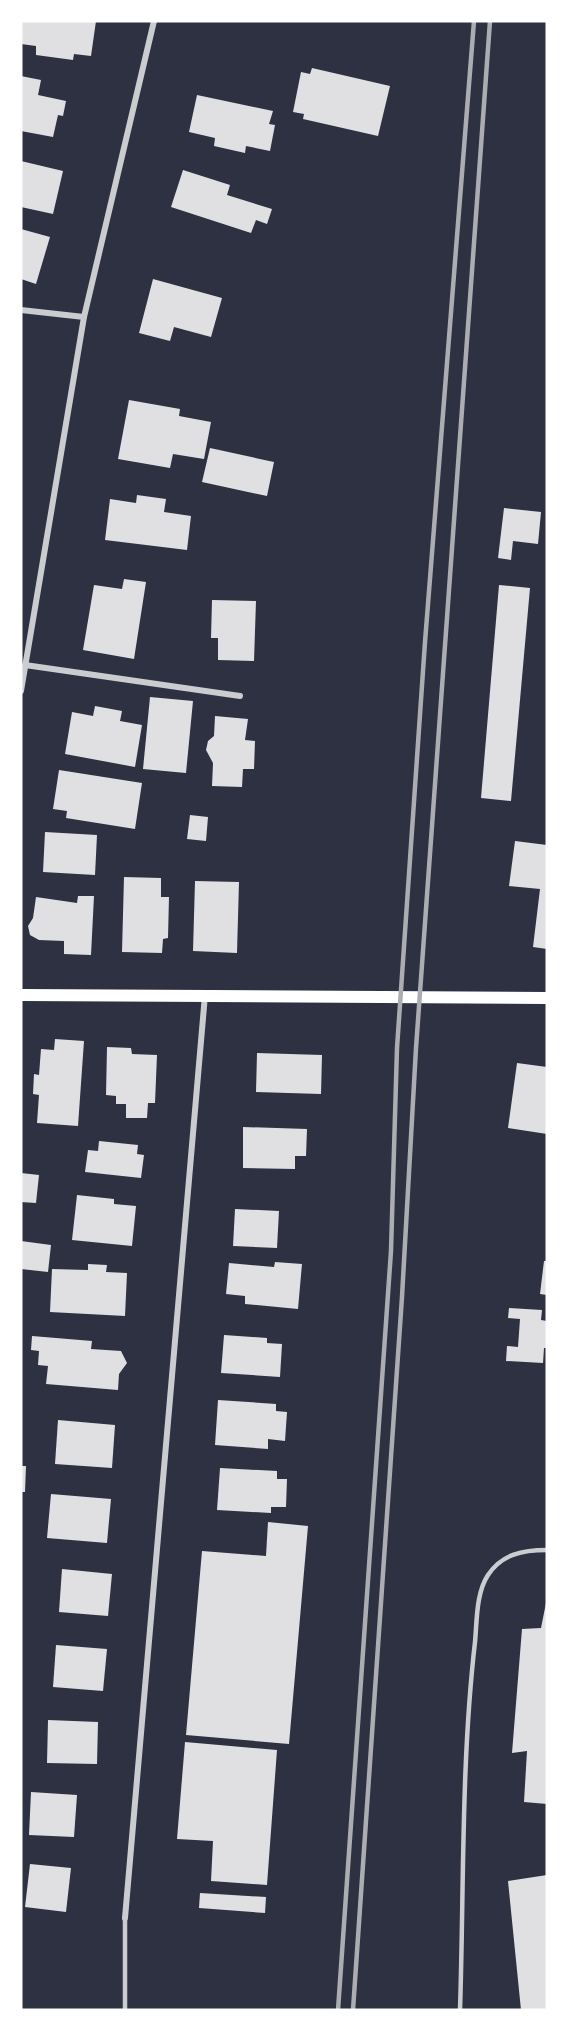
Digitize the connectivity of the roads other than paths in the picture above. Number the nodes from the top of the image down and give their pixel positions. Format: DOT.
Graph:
graph roads {
  1 [pos="154,21"];
  2 [pos="21,310"];
  3 [pos="84,317"];
  4 [pos="25,665"];
  5 [pos="21,691"];
  6 [pos="240,696"];
  7 [pos="205,994"];
  8 [pos="21,995"];
  9 [pos="547,998"];
  10 [pos="547,1550"];
  11 [pos="125,1918"];
  12 [pos="125,2010"];
  13 [pos="460,2010"];
  1 -- 3 [label="street"];
  2 -- 3 [label="street"];
  3 -- 4 [label="street"];
  4 -- 5 [label="street"];
  4 -- 6 [label="street"];
  7 -- 8 [label="main road"];
  7 -- 9 [label="main road"];
  7 -- 11 [label="street"];
  10 -- 13 [label="lane"];
  11 -- 12 [label="lane"];
}
